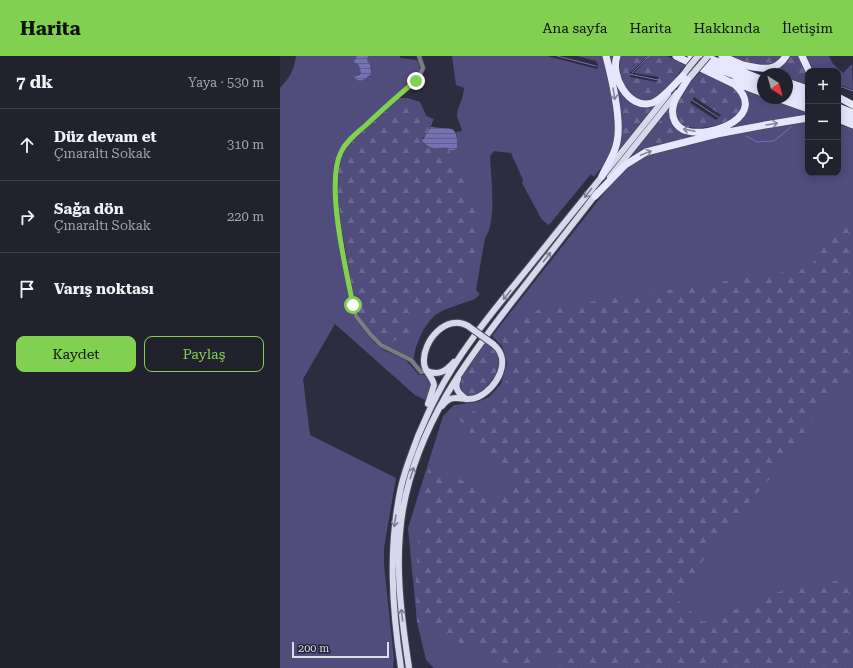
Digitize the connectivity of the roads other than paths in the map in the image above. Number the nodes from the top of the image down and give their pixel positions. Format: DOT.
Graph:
graph roads {
  1 [pos="419,56"];
  2 [pos="606,56"];
  3 [pos="617,56"];
  4 [pos="676,56"];
  5 [pos="691,56"];
  6 [pos="698,56"];
  7 [pos="704,56"];
  8 [pos="708,56"];
  9 [pos="722,56"];
  10 [pos="786,56"];
  11 [pos="802,56"];
  12 [pos="743,65"];
  13 [pos="808,68"];
  14 [pos="757,70"];
  15 [pos="720,77"];
  16 [pos="685,78"];
  17 [pos="757,78"];
  18 [pos="757,84"];
  19 [pos="793,84"];
  20 [pos="805,88"];
  21 [pos="793,90"];
  22 [pos="757,91"];
  23 [pos="805,95"];
  24 [pos="793,96"];
  25 [pos="841,100"];
  26 [pos="805,101"];
  27 [pos="793,104"];
  28 [pos="853,106"];
  29 [pos="805,108"];
  30 [pos="841,108"];
  31 [pos="853,113"];
  32 [pos="841,114"];
  33 [pos="805,118"];
  34 [pos="853,119"];
  35 [pos="841,121"];
  36 [pos="853,126"];
  37 [pos="602,176"];
  38 [pos="595,196"];
  39 [pos="481,328"];
  40 [pos="470,356"];
  41 [pos="427,370"];
  42 [pos="468,400"];
  43 [pos="432,418"];
  44 [pos="411,455"];
  45 [pos="404,638"];
  46 [pos="397,640"];
  47 [pos="397,668"];
  48 [pos="401,668"];
  49 [pos="409,668"];
  50 [pos="413,668"];
  1 -- 41 [label="street"];
  2 -- 37 [label="highway, one-way"];
  3 -- 16 [label="highway"];
  4 -- 15 [label="highway"];
  5 -- 18 [label="highway"];
  6 -- 16 [label="highway, bridge"];
  7 -- 17 [label="highway"];
  8 -- 16 [label="highway, bridge"];
  9 -- 12 [label="highway"];
  10 -- 12 [label="highway"];
  11 -- 13 [label="highway"];
  12 -- 14 [label="highway"];
  15 -- 16 [label="highway, one-way"];
  15 -- 22 [label="highway"];
  16 -- 37 [label="highway"];
  16 -- 38 [label="highway"];
  19 -- 20 [label="highway"];
  21 -- 23 [label="highway"];
  24 -- 26 [label="highway"];
  25 -- 28 [label="highway"];
  27 -- 29 [label="highway"];
  30 -- 31 [label="highway"];
  32 -- 34 [label="highway"];
  38 -- 33 [label="highway, one-way"];
  35 -- 36 [label="highway"];
  37 -- 39 [label="highway, one-way"];
  40 -- 38 [label="highway, one-way"];
  39 -- 41 [label="highway"];
  39 -- 44 [label="highway"];
  40 -- 42 [label="highway"];
  40 -- 43 [label="highway"];
  41 -- 42 [label="highway, bridge"];
  41 -- 44 [label="highway"];
  42 -- 43 [label="highway"];
  45 -- 43 [label="highway, one-way"];
  44 -- 46 [label="highway, one-way"];
  45 -- 49 [label="highway"];
  45 -- 50 [label="highway"];
  46 -- 47 [label="highway"];
  46 -- 48 [label="highway"];
}
